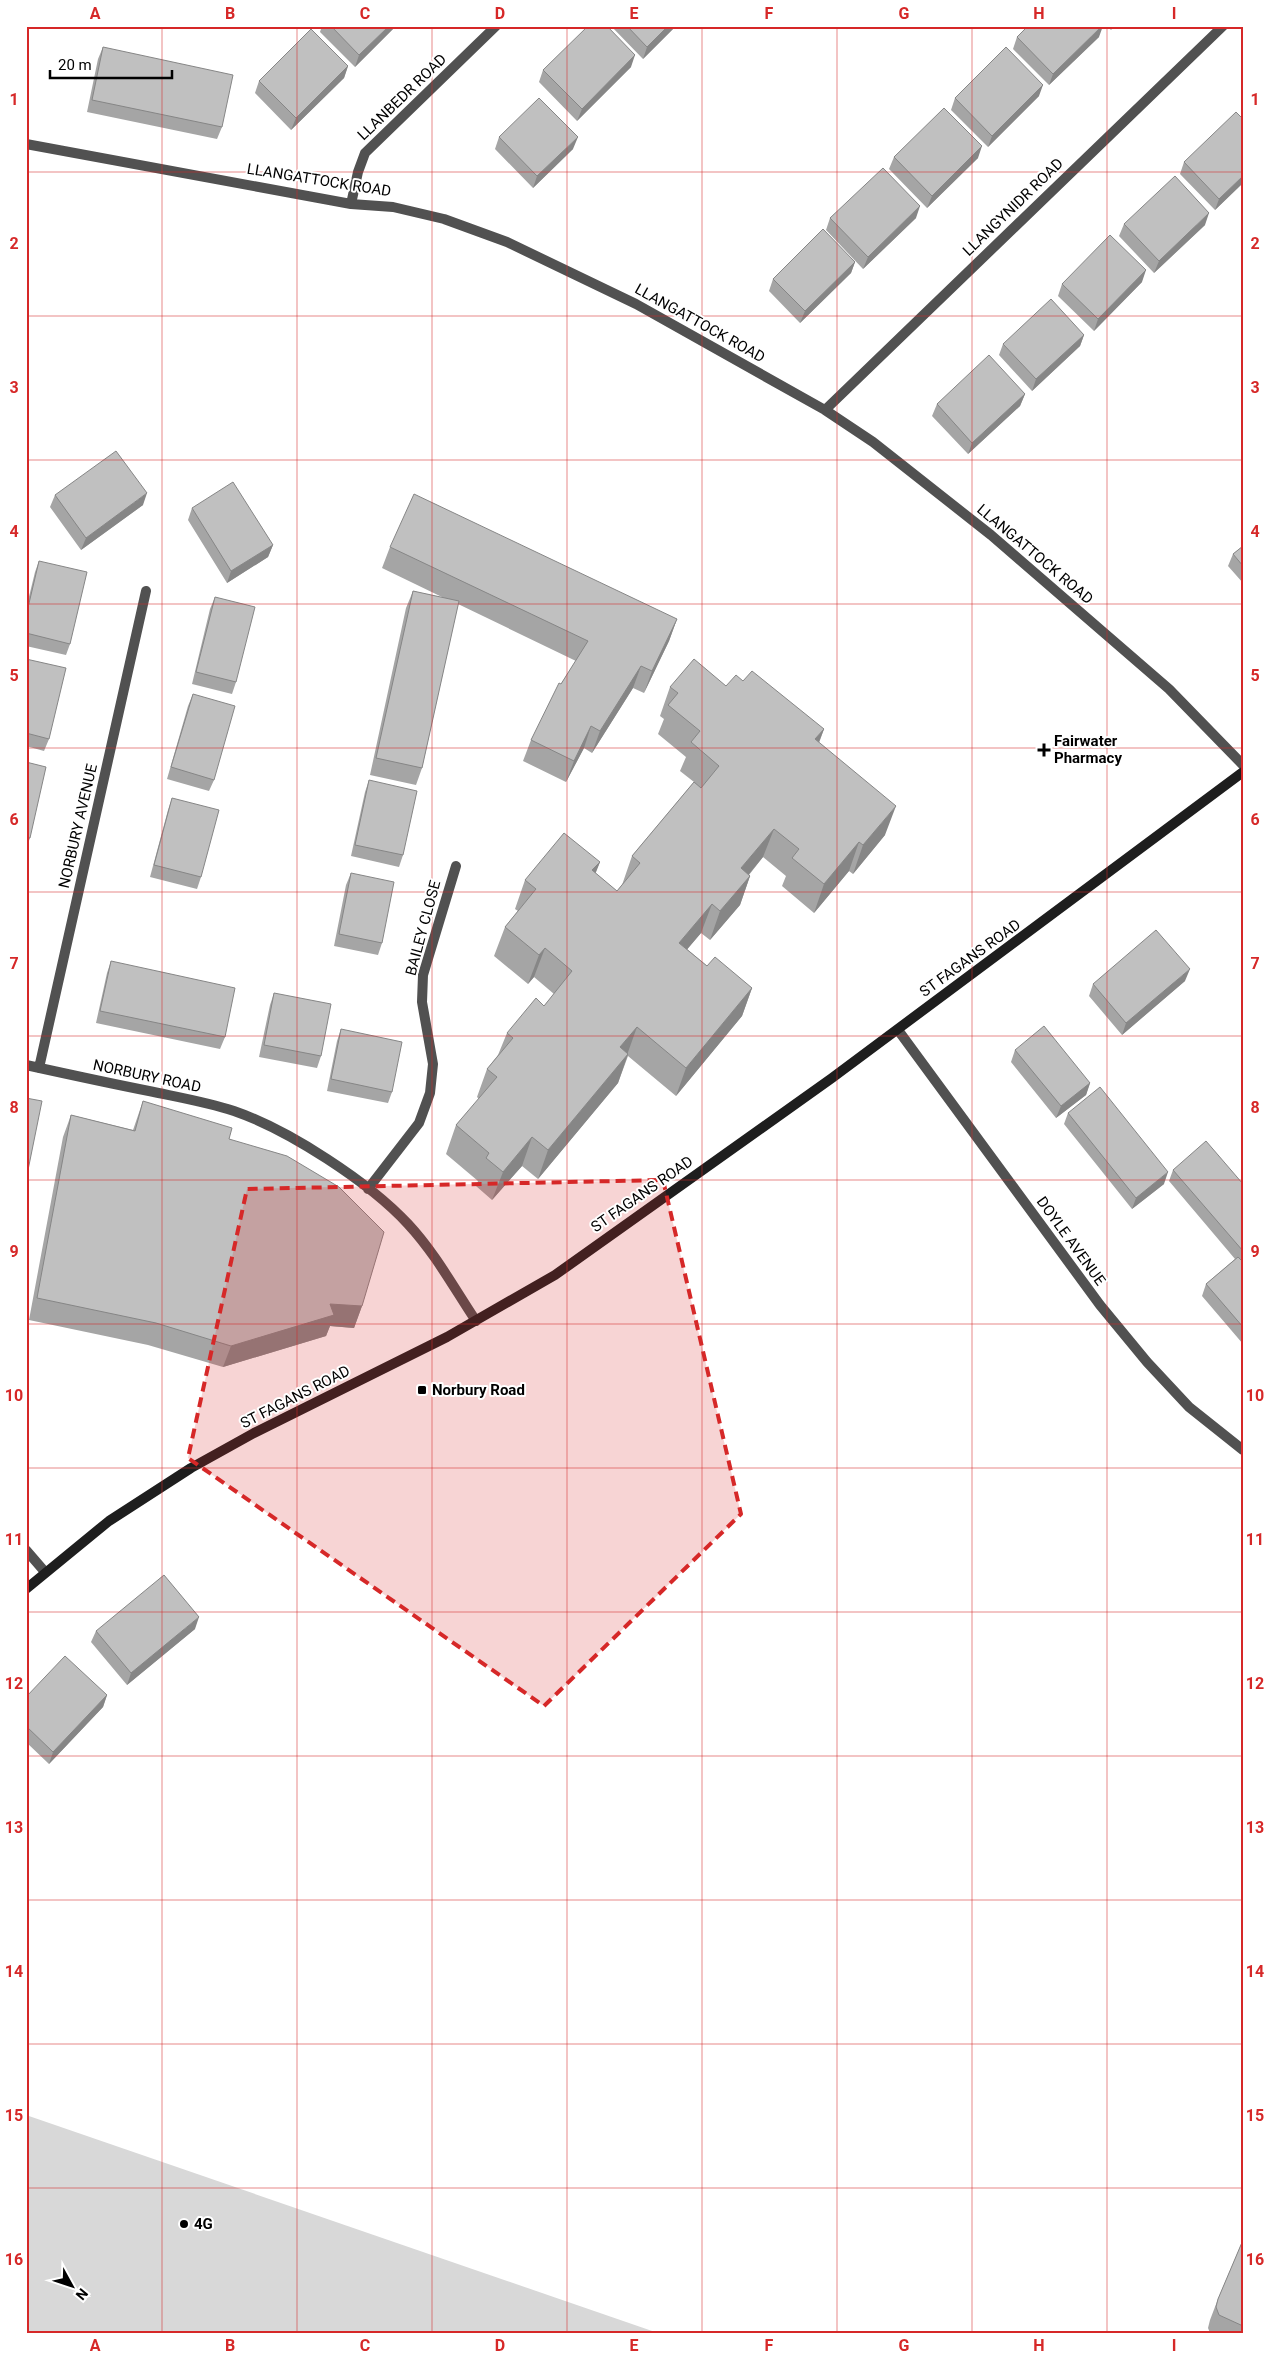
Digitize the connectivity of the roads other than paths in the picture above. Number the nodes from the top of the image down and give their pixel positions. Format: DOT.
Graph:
graph roads {
  1 [pos="496,26"];
  2 [pos="1223,26"];
  3 [pos="26,144"];
  4 [pos="351,204"];
  5 [pos="825,410"];
  6 [pos="146,591"];
  7 [pos="1243,765"];
  8 [pos="1243,772"];
  9 [pos="456,866"];
  10 [pos="898,1030"];
  11 [pos="26,1065"];
  12 [pos="39,1068"];
  13 [pos="368,1189"];
  14 [pos="476,1321"];
  15 [pos="1243,1450"];
  16 [pos="26,1550"];
  17 [pos="45,1572"];
  18 [pos="26,1589"];
  1 -- 4 [label="street, LLANBEDR ROAD"];
  2 -- 5 [label="street, LLANGYNIDR ROAD"];
  3 -- 4 [label="street, LLANGATTOCK ROAD"];
  4 -- 5 [label="street, LLANGATTOCK ROAD"];
  5 -- 7 [label="street, LLANGATTOCK ROAD"];
  6 -- 12 [label="street, NORBURY AVENUE"];
  8 -- 10 [label="street, ST FAGANS ROAD"];
  9 -- 13 [label="street, BAILEY CLOSE"];
  10 -- 14 [label="street, ST FAGANS ROAD"];
  10 -- 15 [label="street, DOYLE AVENUE"];
  11 -- 12 [label="street, NORBURY ROAD"];
  12 -- 13 [label="street, NORBURY ROAD"];
  13 -- 14 [label="street, NORBURY ROAD"];
  14 -- 17 [label="street, ST FAGANS ROAD"];
  16 -- 17 [label="street"];
  17 -- 18 [label="street, ST FAGANS ROAD"];
}
